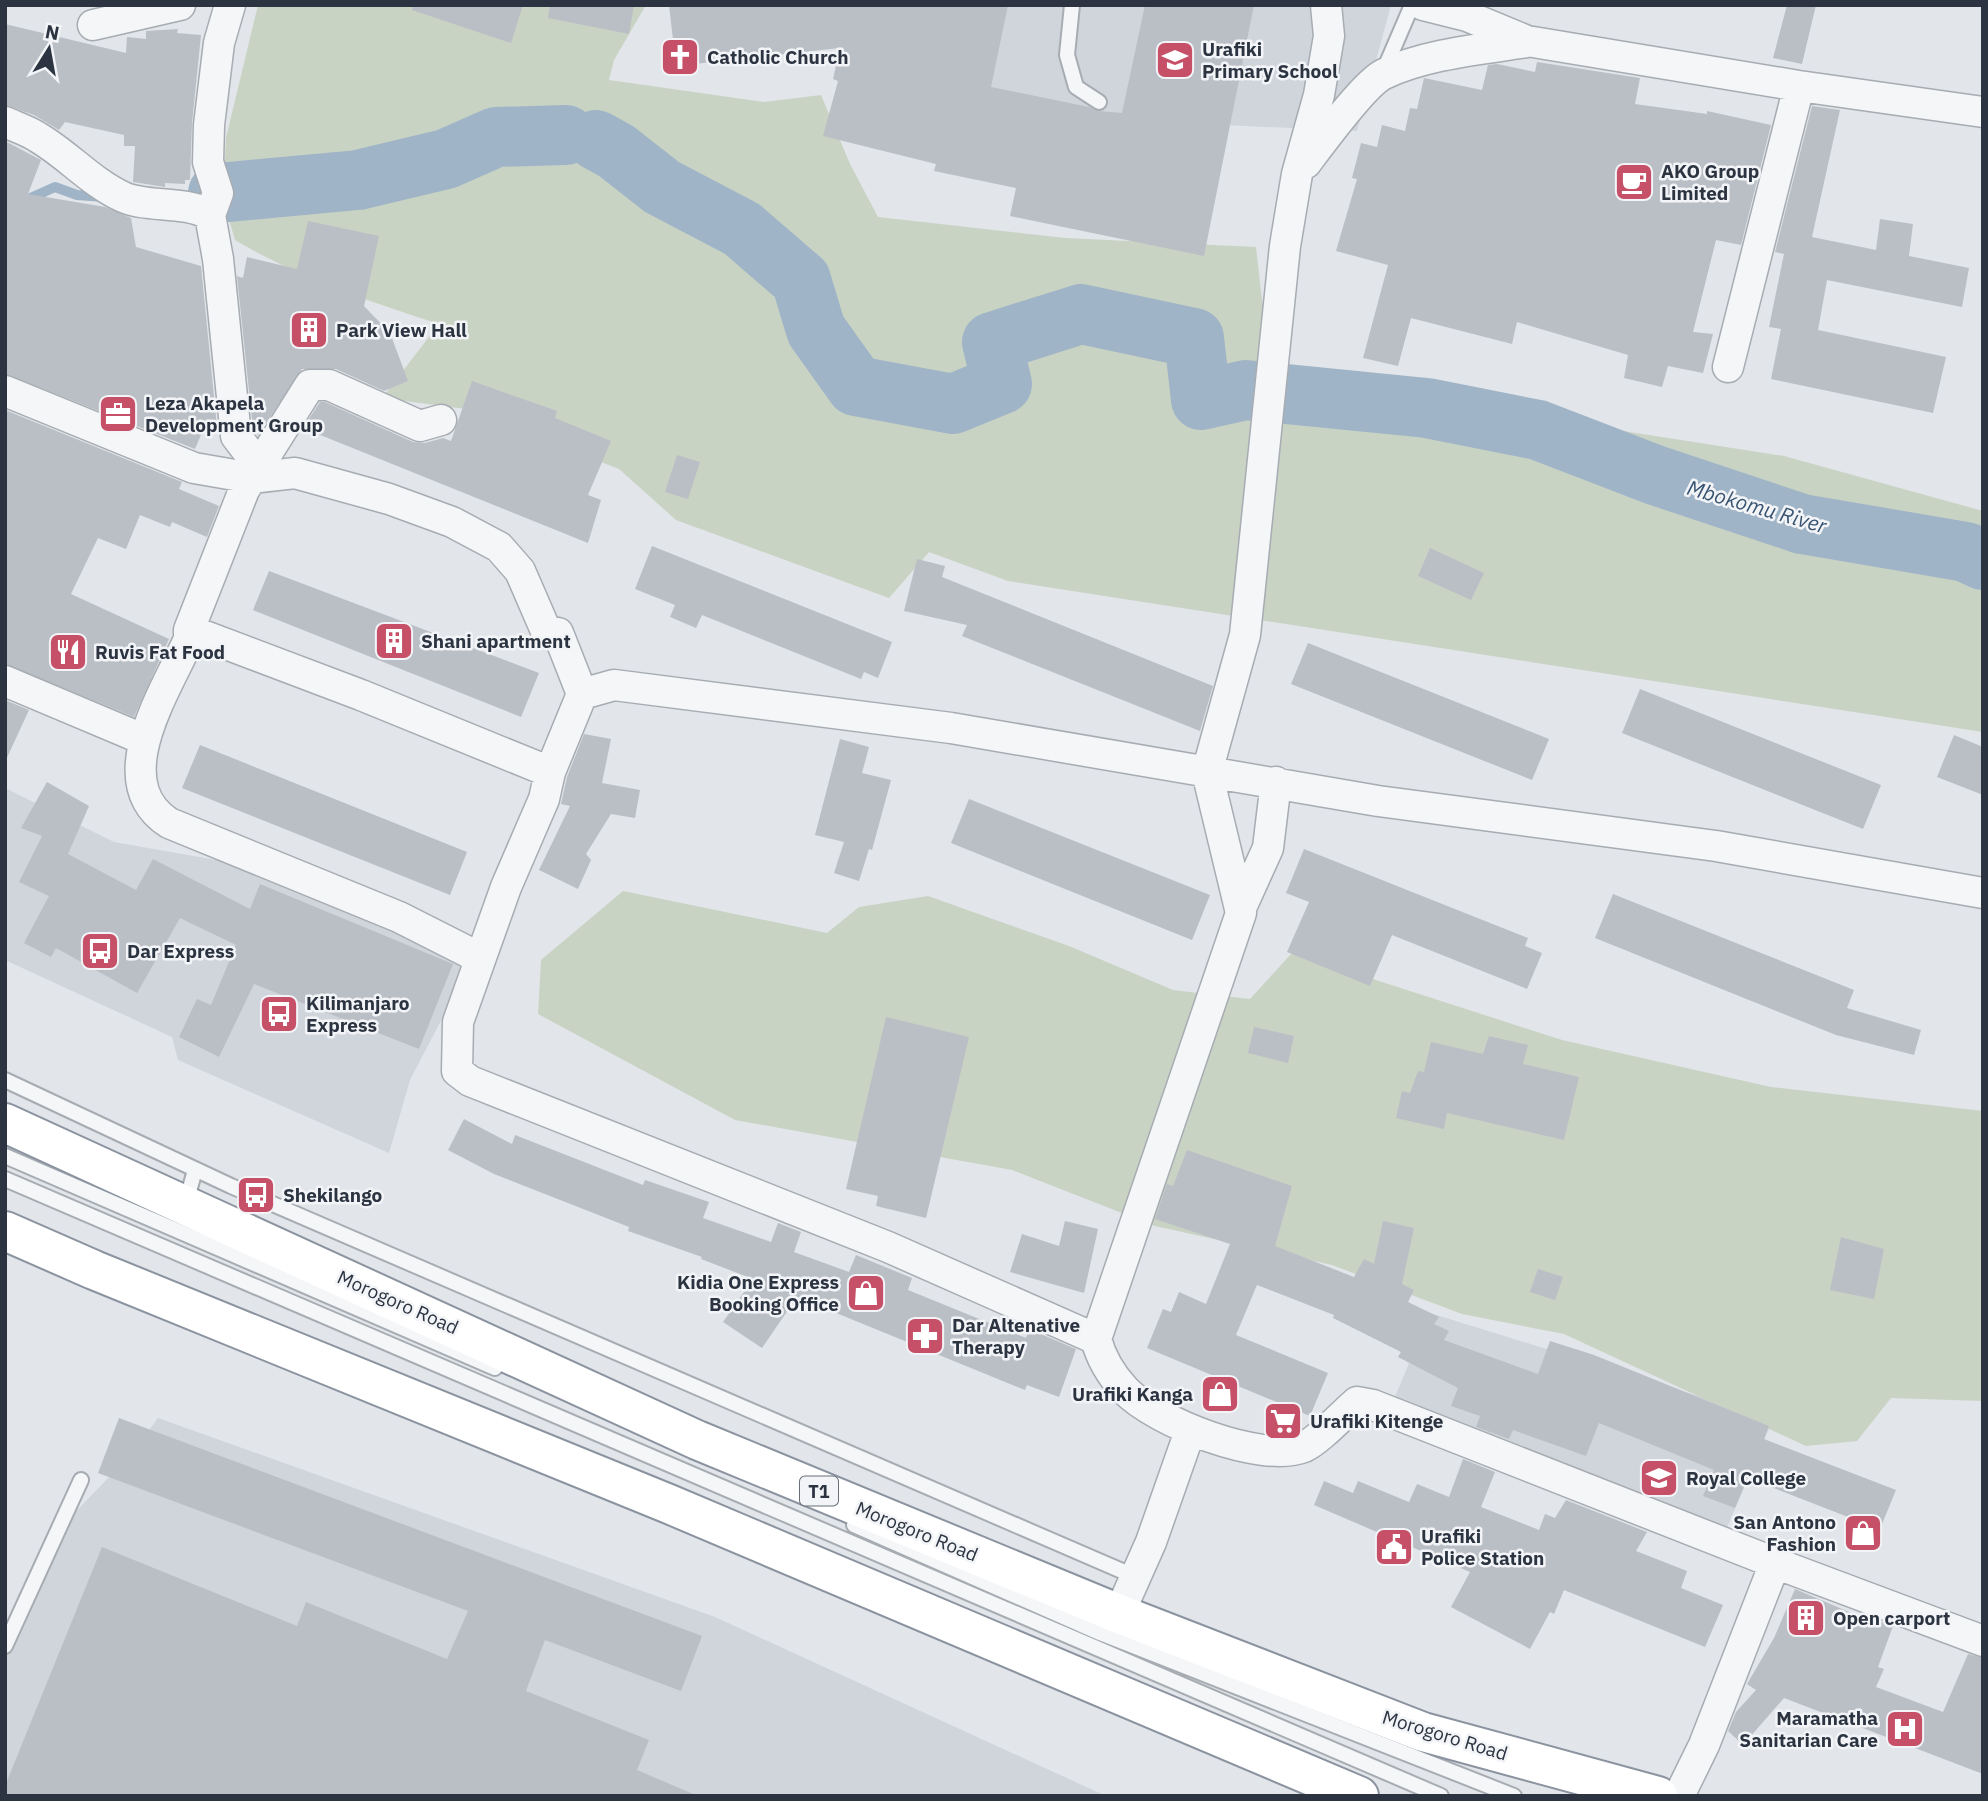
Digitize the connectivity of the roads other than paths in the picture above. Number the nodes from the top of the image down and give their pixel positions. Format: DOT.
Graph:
graph roads {
  1 [pos="180,5"];
  2 [pos="230,5"];
  3 [pos="1072,5"];
  4 [pos="1326,5"];
  5 [pos="1412,5"];
  6 [pos="1423,5"];
  7 [pos="93,25"];
  8 [pos="1528,41"];
  9 [pos="1382,74"];
  10 [pos="1800,86"];
  11 [pos="1099,102"];
  12 [pos="1983,112"];
  13 [pos="5,121"];
  14 [pos="1297,174"];
  15 [pos="210,215"];
  16 [pos="1728,367"];
  17 [pos="5,391"];
  18 [pos="441,420"];
  19 [pos="255,472"];
  20 [pos="189,630"];
  21 [pos="5,681"];
  22 [pos="582,694"];
  23 [pos="145,740"];
  24 [pos="550,772"];
  25 [pos="1207,772"];
  26 [pos="1276,782"];
  27 [pos="1983,893"];
  28 [pos="1240,910"];
  29 [pos="480,958"];
  30 [pos="5,1080"];
  31 [pos="5,1124"];
  32 [pos="5,1156"];
  33 [pos="195,1170"];
  34 [pos="5,1180"];
  35 [pos="185,1207"];
  36 [pos="5,1231"];
  37 [pos="1096,1339"];
  38 [pos="511,1375"];
  39 [pos="1190,1431"];
  40 [pos="677,1448"];
  41 [pos="703,1459"];
  42 [pos="81,1480"];
  43 [pos="844,1521"];
  44 [pos="1775,1563"];
  45 [pos="1136,1577"];
  46 [pos="1119,1614"];
  47 [pos="1983,1640"];
  48 [pos="5,1646"];
  49 [pos="1360,1796"];
  50 [pos="1441,1796"];
  51 [pos="1514,1796"];
  52 [pos="1658,1796"];
  53 [pos="1679,1796"];
  1 -- 7 [label="street"];
  2 -- 15 [label="street"];
  3 -- 11 [label="lane"];
  4 -- 14 [label="street"];
  5 -- 9 [label="lane"];
  6 -- 8 [label="street"];
  8 -- 9 [label="street"];
  8 -- 10 [label="street"];
  9 -- 14 [label="street"];
  10 -- 12 [label="street"];
  10 -- 16 [label="street"];
  13 -- 15 [label="street"];
  14 -- 25 [label="street"];
  15 -- 19 [label="street"];
  17 -- 19 [label="street"];
  18 -- 19 [label="street"];
  19 -- 20 [label="street"];
  19 -- 22 [label="street"];
  20 -- 23 [label="street"];
  20 -- 24 [label="street"];
  21 -- 23 [label="street"];
  22 -- 24 [label="street"];
  22 -- 25 [label="street"];
  23 -- 29 [label="street"];
  24 -- 29 [label="street"];
  25 -- 26 [label="street"];
  25 -- 28 [label="street"];
  26 -- 27 [label="street"];
  26 -- 28 [label="street"];
  28 -- 37 [label="street"];
  29 -- 37 [label="street"];
  30 -- 33 [label="lane"];
  31 -- 35 [label="highway, Morogoro Road / T1"];
  32 -- 38 [label="lane, Morogoro Road"];
  33 -- 35 [label="lane"];
  33 -- 45 [label="lane"];
  34 -- 50 [label="lane, Morogoro Road"];
  35 -- 46 [label="highway, Morogoro Road / T1"];
  36 -- 49 [label="highway"];
  37 -- 39 [label="street"];
  39 -- 44 [label="street"];
  39 -- 45 [label="street"];
  40 -- 41 [label="lane"];
  42 -- 48 [label="lane"];
  43 -- 51 [label="lane, Morogoro Road"];
  44 -- 47 [label="street"];
  44 -- 53 [label="street"];
  45 -- 46 [label="street"];
  46 -- 52 [label="highway, Morogoro Road / T1"];
}
